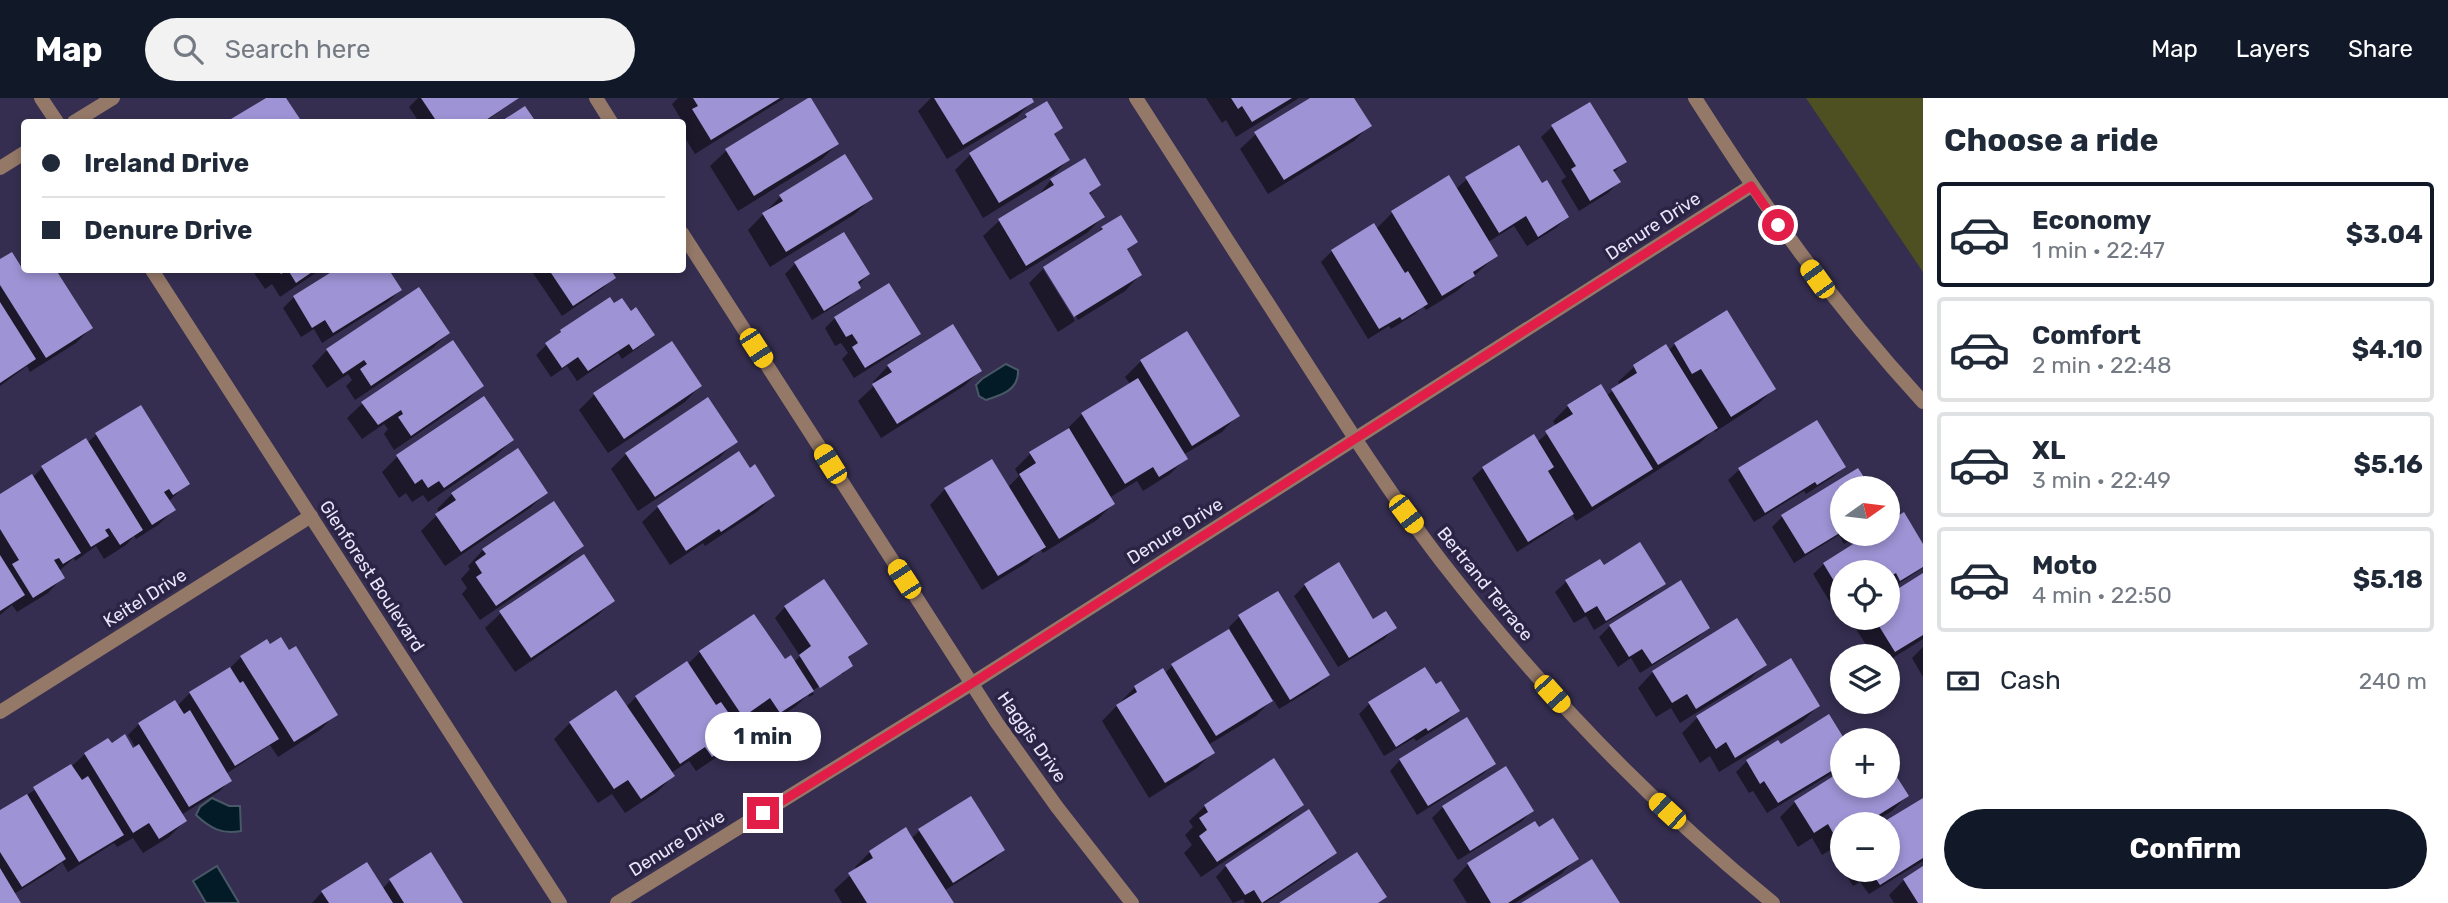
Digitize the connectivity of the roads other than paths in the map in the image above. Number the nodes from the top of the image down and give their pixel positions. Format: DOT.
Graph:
graph roads {
  1 [pos="41,98"];
  2 [pos="113,98"];
  3 [pos="596,98"];
  4 [pos="1136,98"];
  5 [pos="1695,98"];
  6 [pos="55,119"];
  7 [pos="79,119"];
  8 [pos="609,119"];
  9 [pos="21,155"];
  10 [pos="0,168"];
  11 [pos="1751,186"];
  12 [pos="686,239"];
  13 [pos="154,273"];
  14 [pos="1923,402"];
  15 [pos="1355,439"];
  16 [pos="311,516"];
  17 [pos="971,684"];
  18 [pos="0,712"];
  19 [pos="560,903"];
  20 [pos="617,903"];
  21 [pos="1132,903"];
  22 [pos="1773,903"];
  1 -- 6 [label="street"];
  2 -- 7 [label="street"];
  3 -- 8 [label="street"];
  4 -- 15 [label="street, Bertrand Terrace"];
  5 -- 11 [label="street"];
  9 -- 10 [label="street"];
  11 -- 14 [label="street"];
  11 -- 15 [label="street, Denure Drive"];
  12 -- 17 [label="street, Haggis Drive"];
  13 -- 16 [label="street, Glenforest Boulevard"];
  15 -- 17 [label="street, Denure Drive"];
  15 -- 22 [label="street, Bertrand Terrace"];
  16 -- 18 [label="street, Keitel Drive"];
  16 -- 19 [label="street, Glenforest Boulevard"];
  17 -- 20 [label="street, Denure Drive"];
  17 -- 21 [label="street, Haggis Drive"];
}
